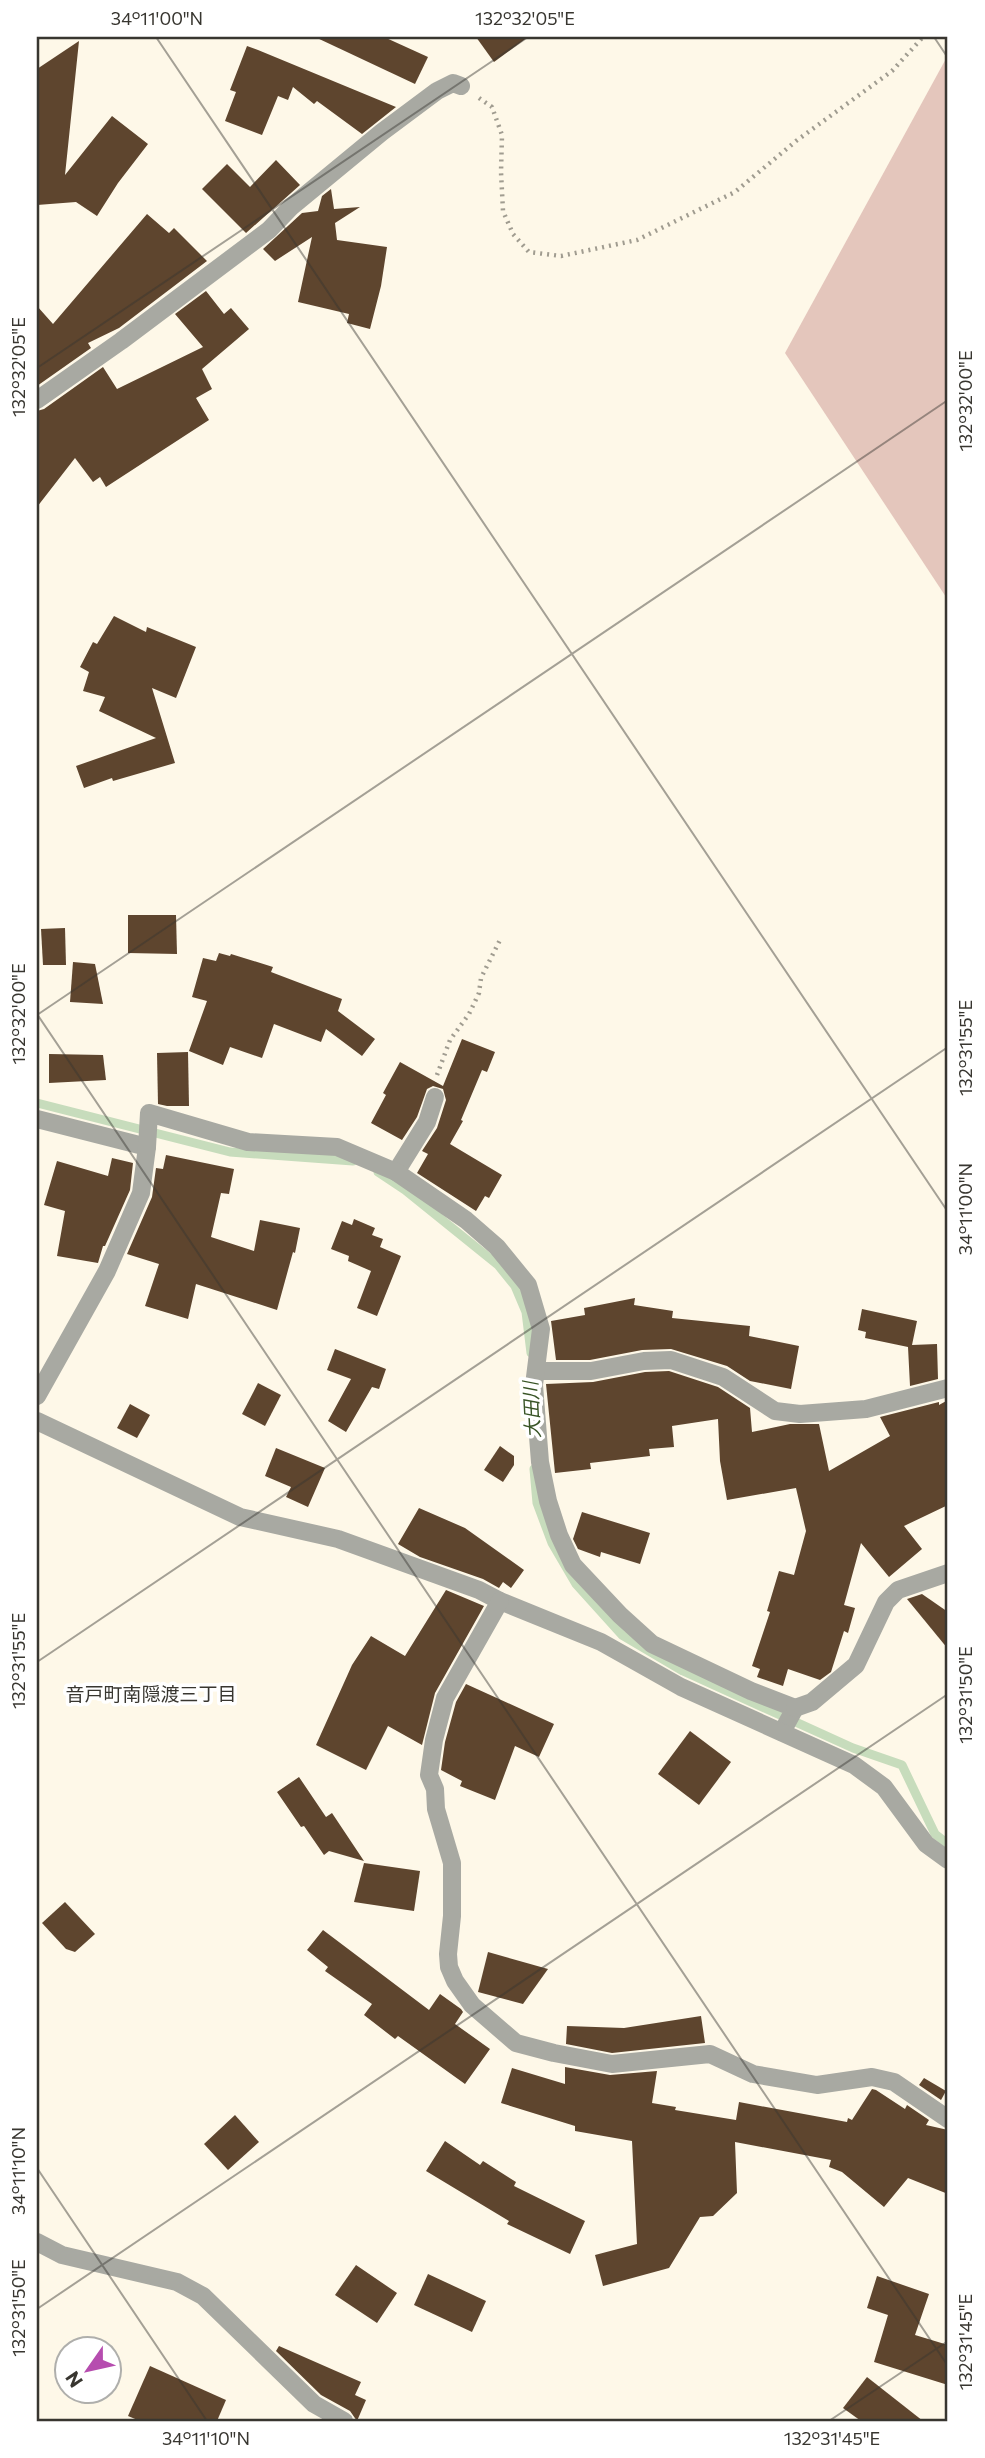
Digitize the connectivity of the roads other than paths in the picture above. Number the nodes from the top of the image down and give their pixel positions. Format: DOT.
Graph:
graph roads {
  1 [pos="461,86"];
  2 [pos="37,400"];
  3 [pos="435,1097"];
  4 [pos="37,1119"];
  5 [pos="148,1147"];
  6 [pos="396,1172"];
  7 [pos="537,1371"];
  8 [pos="948,1388"];
  9 [pos="37,1396"];
  10 [pos="37,1421"];
  11 [pos="948,1573"];
  12 [pos="500,1601"];
  13 [pos="795,1708"];
  14 [pos="782,1731"];
  15 [pos="948,1860"];
  16 [pos="948,2119"];
  17 [pos="37,2242"];
  18 [pos="344,2421"];
  1 -- 2 [label="street"];
  3 -- 6 [label="street"];
  4 -- 5 [label="street"];
  5 -- 6 [label="street"];
  5 -- 9 [label="street"];
  6 -- 7 [label="street"];
  7 -- 8 [label="street"];
  7 -- 13 [label="street"];
  10 -- 12 [label="street"];
  11 -- 13 [label="street"];
  12 -- 14 [label="street"];
  12 -- 16 [label="street"];
  13 -- 14 [label="street"];
  14 -- 15 [label="street"];
  17 -- 18 [label="street"];
}
